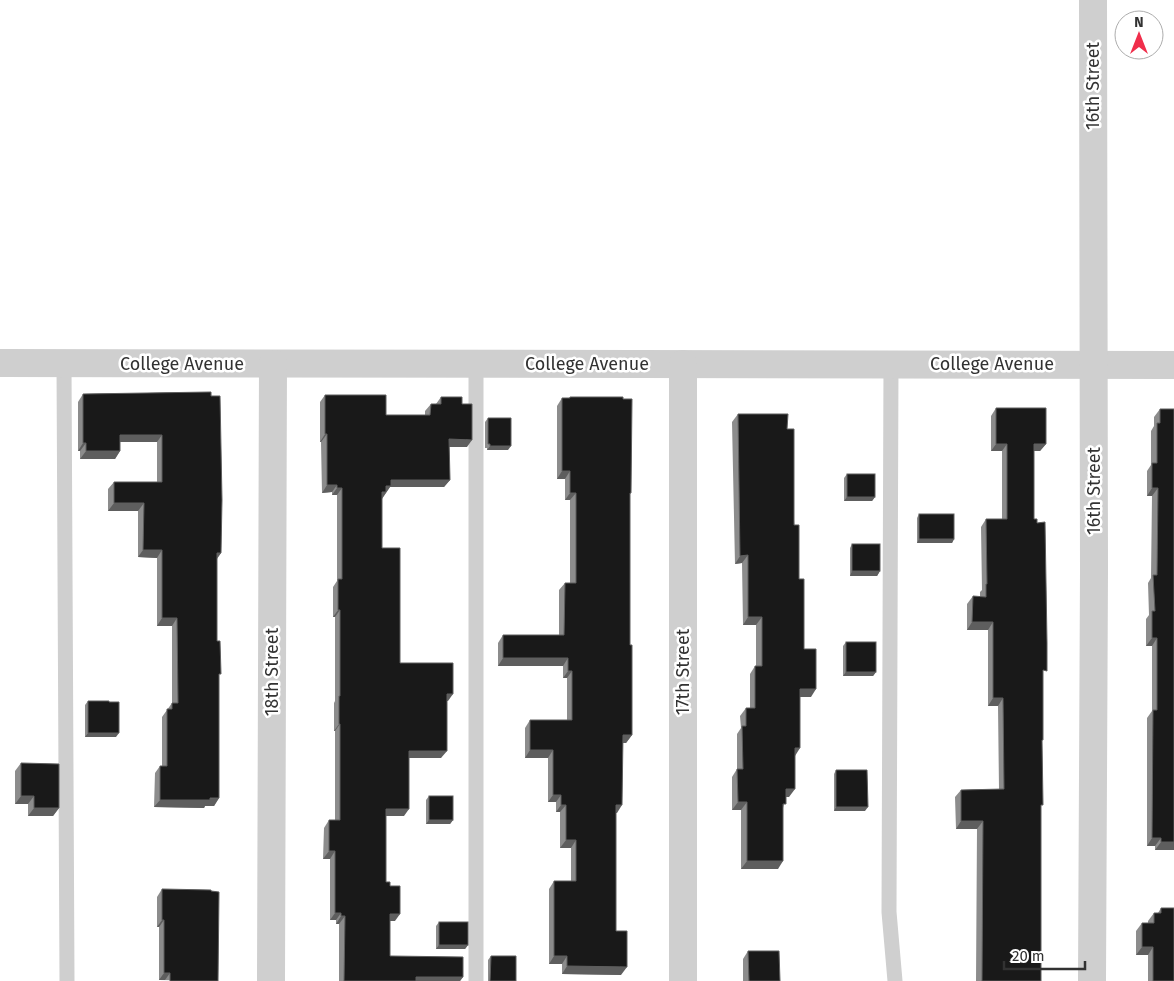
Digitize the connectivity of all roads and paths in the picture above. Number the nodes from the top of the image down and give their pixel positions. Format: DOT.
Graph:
graph roads {
  1 [pos="1093,0"];
  2 [pos="0,363"];
  3 [pos="64,364"];
  4 [pos="273,364"];
  5 [pos="476,364"];
  6 [pos="683,364"];
  7 [pos="891,364"];
  8 [pos="1094,364"];
  9 [pos="1174,365"];
  10 [pos="67,981"];
  11 [pos="271,981"];
  12 [pos="476,981"];
  13 [pos="683,981"];
  14 [pos="895,981"];
  15 [pos="1092,981"];
  1 -- 8 [label="street, 16th Street"];
  2 -- 3 [label="street, College Avenue"];
  3 -- 4 [label="street, College Avenue"];
  3 -- 10 [label="lane"];
  4 -- 5 [label="street, College Avenue"];
  4 -- 11 [label="street, 18th Street"];
  5 -- 6 [label="street, College Avenue"];
  5 -- 12 [label="lane"];
  6 -- 7 [label="street, College Avenue"];
  6 -- 13 [label="street, 17th Street"];
  7 -- 8 [label="street, College Avenue"];
  7 -- 14 [label="lane"];
  8 -- 9 [label="street, College Avenue"];
  8 -- 15 [label="street, 16th Street"];
}
